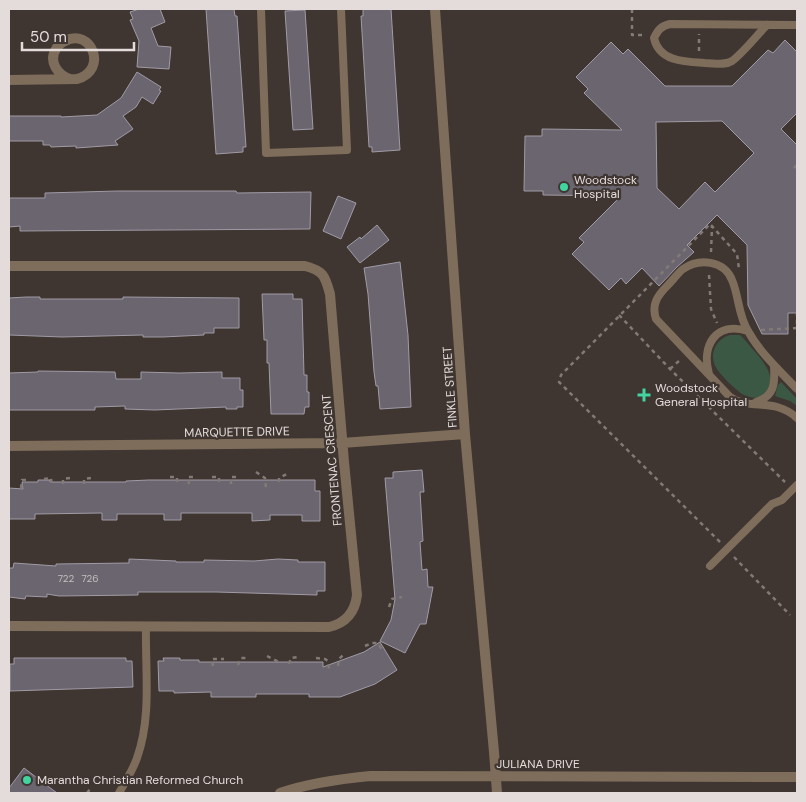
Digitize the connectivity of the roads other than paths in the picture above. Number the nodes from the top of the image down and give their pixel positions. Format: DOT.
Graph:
graph roads {
  1 [pos="261,9"];
  2 [pos="340,9"];
  3 [pos="435,9"];
  4 [pos="767,25"];
  5 [pos="797,25"];
  6 [pos="70,79"];
  7 [pos="9,80"];
  8 [pos="9,266"];
  9 [pos="748,331"];
  10 [pos="774,366"];
  11 [pos="709,374"];
  12 [pos="797,389"];
  13 [pos="754,403"];
  14 [pos="797,418"];
  15 [pos="465,434"];
  16 [pos="342,443"];
  17 [pos="9,446"];
  18 [pos="795,487"];
  19 [pos="710,566"];
  20 [pos="9,626"];
  21 [pos="146,626"];
  22 [pos="495,776"];
  23 [pos="797,777"];
  24 [pos="119,793"];
  25 [pos="280,793"];
  26 [pos="496,793"];
  1 -- 2 [label="lane"];
  3 -- 15 [label="street, FINKLE STREET"];
  4 -- 4 [label="lane"];
  4 -- 5 [label="lane"];
  6 -- 6 [label="street"];
  6 -- 7 [label="street"];
  8 -- 16 [label="street, FRONTENAC CRESCENT"];
  9 -- 10 [label="lane"];
  9 -- 11 [label="lane"];
  9 -- 11 [label="lane"];
  10 -- 12 [label="lane"];
  10 -- 13 [label="lane"];
  11 -- 13 [label="lane"];
  13 -- 14 [label="lane"];
  15 -- 16 [label="street, MARQUETTE DRIVE"];
  15 -- 22 [label="street, FINKLE STREET"];
  16 -- 17 [label="street, MARQUETTE DRIVE"];
  16 -- 21 [label="street, FRONTENAC CRESCENT"];
  18 -- 19 [label="lane"];
  20 -- 21 [label="street, FRONTENAC CRESCENT"];
  21 -- 24 [label="lane"];
  22 -- 23 [label="street, JULIANA DRIVE"];
  22 -- 25 [label="street, JULIANA DRIVE"];
  22 -- 26 [label="street, FINKLE STREET"];
}
